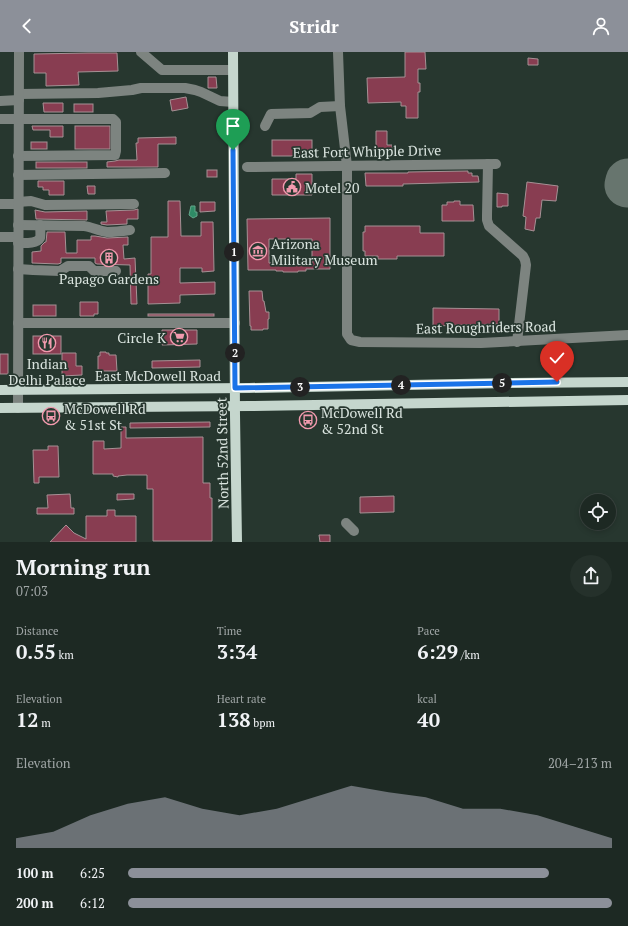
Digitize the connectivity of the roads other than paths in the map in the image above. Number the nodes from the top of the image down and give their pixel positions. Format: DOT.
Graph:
graph roads {
  1 [pos="19,52"];
  2 [pos="141,52"];
  3 [pos="233,52"];
  4 [pos="338,52"];
  5 [pos="233,70"];
  6 [pos="19,97"];
  7 [pos="0,100"];
  8 [pos="233,102"];
  9 [pos="340,106"];
  10 [pos="0,119"];
  11 [pos="18,119"];
  12 [pos="265,126"];
  13 [pos="18,156"];
  14 [pos="347,166"];
  15 [pos="247,167"];
  16 [pos="165,173"];
  17 [pos="18,175"];
  18 [pos="18,203"];
  19 [pos="0,204"];
  20 [pos="134,204"];
  21 [pos="18,225"];
  22 [pos="40,225"];
  23 [pos="130,230"];
  24 [pos="0,238"];
  25 [pos="18,240"];
  26 [pos="18,269"];
  27 [pos="116,271"];
  28 [pos="18,323"];
  29 [pos="234,323"];
  30 [pos="628,335"];
  31 [pos="517,342"];
  32 [pos="628,382"];
  33 [pos="235,388"];
  34 [pos="0,390"];
  35 [pos="18,390"];
  36 [pos="628,400"];
  37 [pos="235,406"];
  38 [pos="0,408"];
  39 [pos="18,408"];
  40 [pos="346,523"];
  41 [pos="354,531"];
  42 [pos="237,542"];
  1 -- 6 [label="street"];
  2 -- 5 [label="street"];
  3 -- 5 [label="main road, North 52nd Street"];
  4 -- 9 [label="street"];
  5 -- 8 [label="main road, North 52nd Street"];
  6 -- 7 [label="street"];
  6 -- 8 [label="street"];
  6 -- 11 [label="street"];
  8 -- 29 [label="main road, North 52nd Street"];
  9 -- 12 [label="street"];
  9 -- 14 [label="street"];
  10 -- 11 [label="street"];
  11 -- 13 [label="street"];
  11 -- 13 [label="street"];
  13 -- 17 [label="street"];
  14 -- 15 [label="street, East Fort Whipple Drive"];
  14 -- 31 [label="street, East Fort Whipple Drive"];
  14 -- 31 [label="street, East Roughriders Road"];
  16 -- 17 [label="street"];
  17 -- 18 [label="street"];
  18 -- 19 [label="street"];
  18 -- 20 [label="street"];
  18 -- 21 [label="street"];
  21 -- 22 [label="street"];
  21 -- 25 [label="street"];
  22 -- 23 [label="street"];
  22 -- 25 [label="street"];
  24 -- 25 [label="street"];
  25 -- 26 [label="street"];
  26 -- 27 [label="street"];
  26 -- 28 [label="street"];
  28 -- 29 [label="street"];
  28 -- 35 [label="street"];
  29 -- 33 [label="main road, North 52nd Street"];
  30 -- 31 [label="street, East Roughriders Road"];
  32 -- 33 [label="main road, East McDowell Road"];
  33 -- 35 [label="main road, East McDowell Road"];
  33 -- 37 [label="main road, North 52nd Street"];
  34 -- 35 [label="main road, East McDowell Road"];
  35 -- 39 [label="street"];
  36 -- 37 [label="main road"];
  37 -- 39 [label="main road"];
  37 -- 42 [label="main road, North 52nd Street"];
  38 -- 39 [label="main road"];
  40 -- 41 [label="street"];
}
